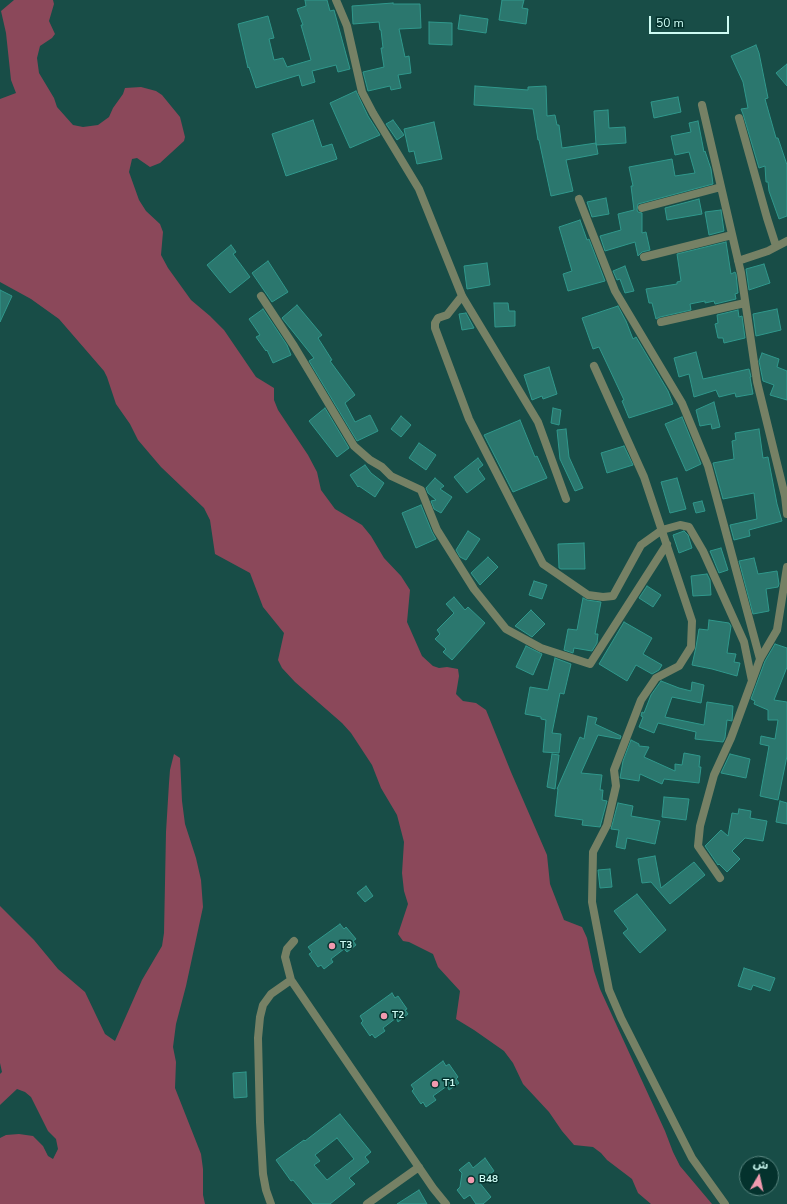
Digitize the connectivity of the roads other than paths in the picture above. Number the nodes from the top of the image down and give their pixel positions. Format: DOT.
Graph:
graph roads {
  1 [pos="336,0"];
  2 [pos="702,105"];
  3 [pos="740,118"];
  4 [pos="721,187"];
  5 [pos="579,198"];
  6 [pos="642,208"];
  7 [pos="732,235"];
  8 [pos="787,241"];
  9 [pos="776,246"];
  10 [pos="644,257"];
  11 [pos="738,261"];
  12 [pos="261,296"];
  13 [pos="462,296"];
  14 [pos="745,303"];
  15 [pos="661,322"];
  16 [pos="594,366"];
  17 [pos="566,499"];
  18 [pos="787,514"];
  19 [pos="662,530"];
  20 [pos="667,544"];
  21 [pos="787,567"];
  22 [pos="760,659"];
  23 [pos="752,681"];
  24 [pos="720,878"];
  25 [pos="294,941"];
  26 [pos="290,980"];
  27 [pos="419,1167"];
  28 [pos="271,1204"];
  29 [pos="367,1204"];
  30 [pos="446,1204"];
  31 [pos="724,1204"];
  1 -- 13 [label="street"];
  2 -- 4 [label="street"];
  3 -- 9 [label="street"];
  4 -- 6 [label="street"];
  4 -- 7 [label="street"];
  5 -- 22 [label="street"];
  7 -- 10 [label="street"];
  7 -- 11 [label="street"];
  8 -- 9 [label="street"];
  9 -- 11 [label="street"];
  11 -- 14 [label="street"];
  12 -- 20 [label="street"];
  13 -- 17 [label="street"];
  13 -- 19 [label="street"];
  14 -- 15 [label="street"];
  14 -- 18 [label="street"];
  16 -- 19 [label="street"];
  19 -- 20 [label="street"];
  19 -- 23 [label="street"];
  20 -- 31 [label="street"];
  21 -- 22 [label="street"];
  22 -- 23 [label="street"];
  23 -- 24 [label="street"];
  25 -- 26 [label="street"];
  26 -- 27 [label="street"];
  26 -- 28 [label="street"];
  27 -- 29 [label="street"];
  27 -- 30 [label="street"];
}
